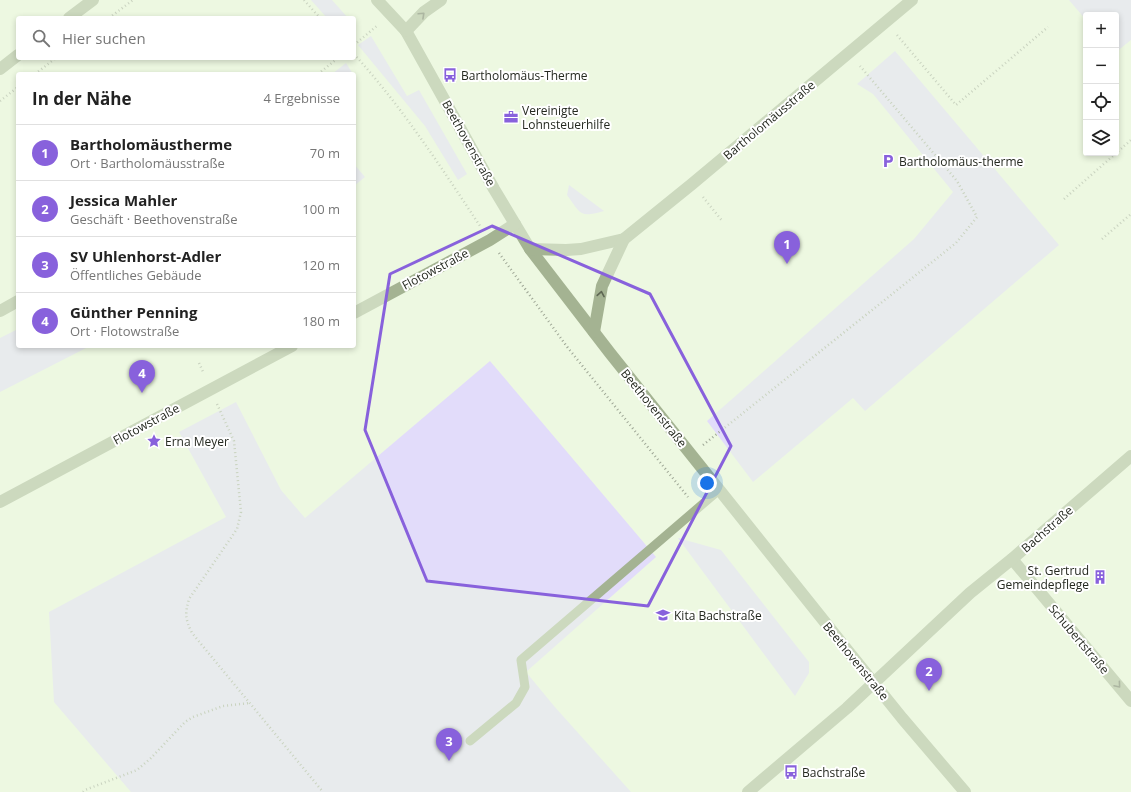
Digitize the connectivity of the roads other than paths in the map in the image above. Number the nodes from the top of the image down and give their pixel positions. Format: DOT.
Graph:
graph roads {
  1 [pos="93,0"];
  2 [pos="377,0"];
  3 [pos="441,0"];
  4 [pos="912,0"];
  5 [pos="72,16"];
  6 [pos="406,31"];
  7 [pos="16,57"];
  8 [pos="0,69"];
  9 [pos="515,224"];
  10 [pos="624,239"];
  11 [pos="530,249"];
  12 [pos="16,302"];
  13 [pos="0,311"];
  14 [pos="356,312"];
  15 [pos="594,332"];
  16 [pos="288,348"];
  17 [pos="1131,456"];
  18 [pos="719,490"];
  19 [pos="0,502"];
  20 [pos="1012,559"];
  21 [pos="874,683"];
  22 [pos="1131,701"];
  23 [pos="470,741"];
  24 [pos="748,792"];
  25 [pos="965,792"];
  1 -- 5 [label="street"];
  2 -- 6 [label="street, Beethovenstraße"];
  6 -- 3 [label="street, one-way"];
  4 -- 10 [label="street, Bartholomäusstraße"];
  6 -- 9 [label="street, Beethovenstraße"];
  7 -- 8 [label="street"];
  9 -- 11 [label="street, Beethovenstraße"];
  9 -- 14 [label="street, Flotowstraße"];
  10 -- 11 [label="street, Bartholomäusstraße"];
  15 -- 10 [label="street, Bartholomäusstraße, one-way"];
  11 -- 15 [label="street, Beethovenstraße"];
  12 -- 13 [label="street"];
  15 -- 18 [label="street, Beethovenstraße"];
  16 -- 19 [label="street, Flotowstraße"];
  17 -- 20 [label="street, Bachstraße"];
  18 -- 21 [label="street, Beethovenstraße"];
  18 -- 23 [label="lane"];
  20 -- 21 [label="street, Bachstraße"];
  20 -- 22 [label="street, Schubertstraße, one-way"];
  21 -- 24 [label="street, Bachstraße"];
  21 -- 25 [label="street, Beethovenstraße"];
}
